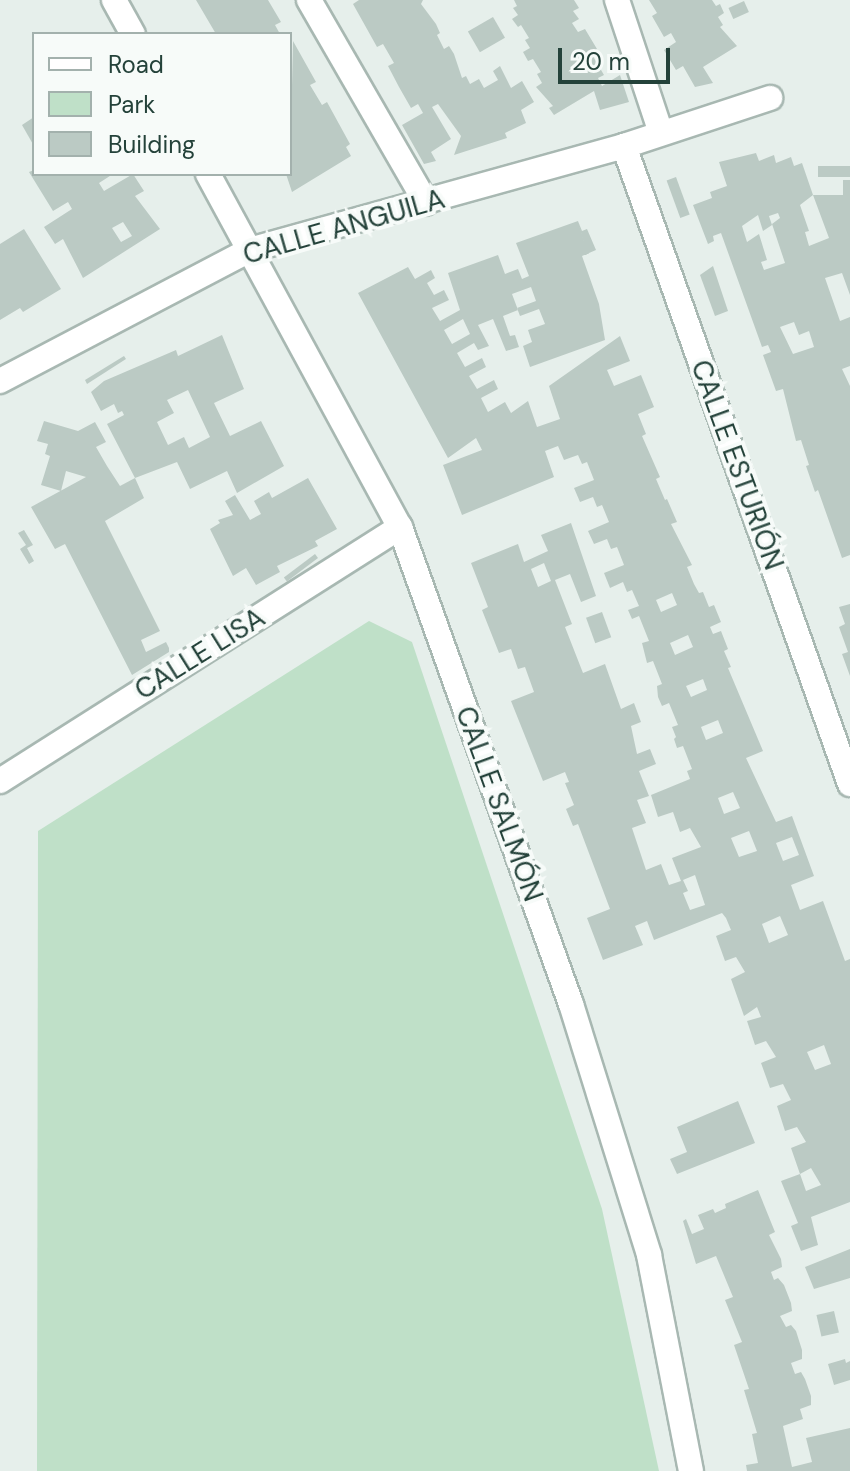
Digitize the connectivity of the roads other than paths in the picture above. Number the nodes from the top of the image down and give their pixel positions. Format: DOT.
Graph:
graph roads {
  1 [pos="114,0"];
  2 [pos="309,0"];
  3 [pos="617,0"];
  4 [pos="132,32"];
  5 [pos="770,98"];
  6 [pos="661,133"];
  7 [pos="624,146"];
  8 [pos="209,176"];
  9 [pos="426,203"];
  10 [pos="249,250"];
  11 [pos="0,381"];
  12 [pos="400,527"];
  13 [pos="0,781"];
  14 [pos="850,784"];
  15 [pos="691,1471"];
  1 -- 4 [label="street"];
  2 -- 9 [label="street"];
  3 -- 6 [label="street"];
  5 -- 6 [label="street, CALLE ANGUILA"];
  6 -- 7 [label="street, CALLE ANGUILA"];
  7 -- 9 [label="street, CALLE ANGUILA"];
  7 -- 14 [label="street, CALLE ESTURIÓN"];
  8 -- 10 [label="street, CALLE SALMÓN"];
  9 -- 10 [label="street, CALLE ANGUILA"];
  10 -- 11 [label="street, CALLE ANGUILA"];
  10 -- 12 [label="street, CALLE SALMÓN"];
  12 -- 13 [label="street, CALLE LISA"];
  12 -- 15 [label="street, CALLE SALMÓN"];
}
